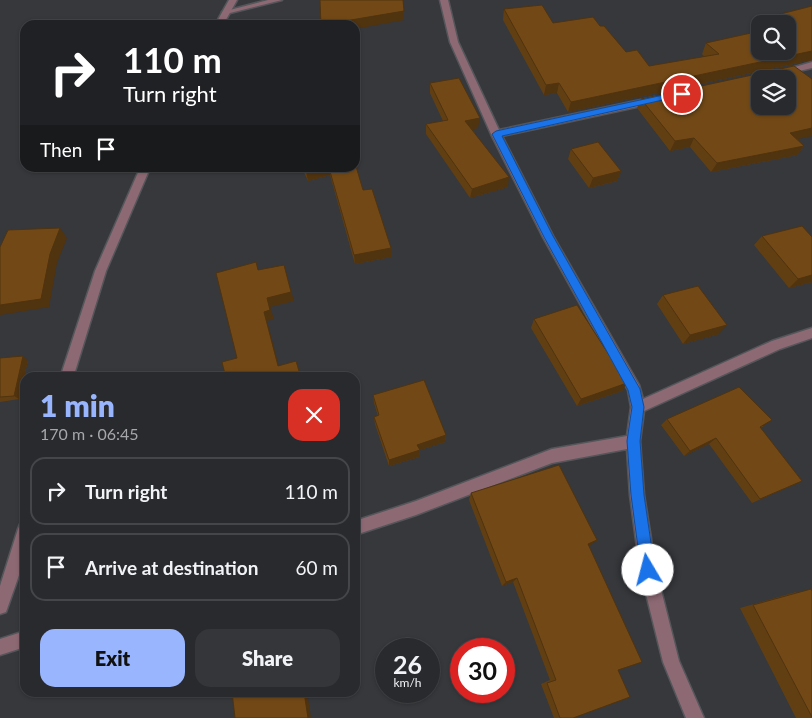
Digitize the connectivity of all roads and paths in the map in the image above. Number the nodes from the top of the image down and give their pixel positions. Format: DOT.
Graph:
graph roads {
  1 [pos="233,0"];
  2 [pos="278,0"];
  3 [pos="444,0"];
  4 [pos="226,12"];
  5 [pos="222,20"];
  6 [pos="812,65"];
  7 [pos="791,70"];
  8 [pos="668,97"];
  9 [pos="496,134"];
  10 [pos="143,172"];
  11 [pos="812,333"];
  12 [pos="68,372"];
  13 [pos="638,407"];
  14 [pos="633,441"];
  15 [pos="360,526"];
  16 [pos="20,548"];
  17 [pos="0,606"];
  18 [pos="20,641"];
  19 [pos="0,647"];
  20 [pos="695,718"];
  1 -- 4 [label="street"];
  2 -- 4 [label="street"];
  3 -- 9 [label="street"];
  4 -- 5 [label="street"];
  6 -- 7 [label="street"];
  8 -- 9 [label="street"];
  9 -- 13 [label="street"];
  10 -- 12 [label="street"];
  11 -- 13 [label="street"];
  13 -- 14 [label="street"];
  14 -- 15 [label="street"];
  14 -- 20 [label="street"];
  16 -- 17 [label="street"];
  18 -- 19 [label="street"];
}
